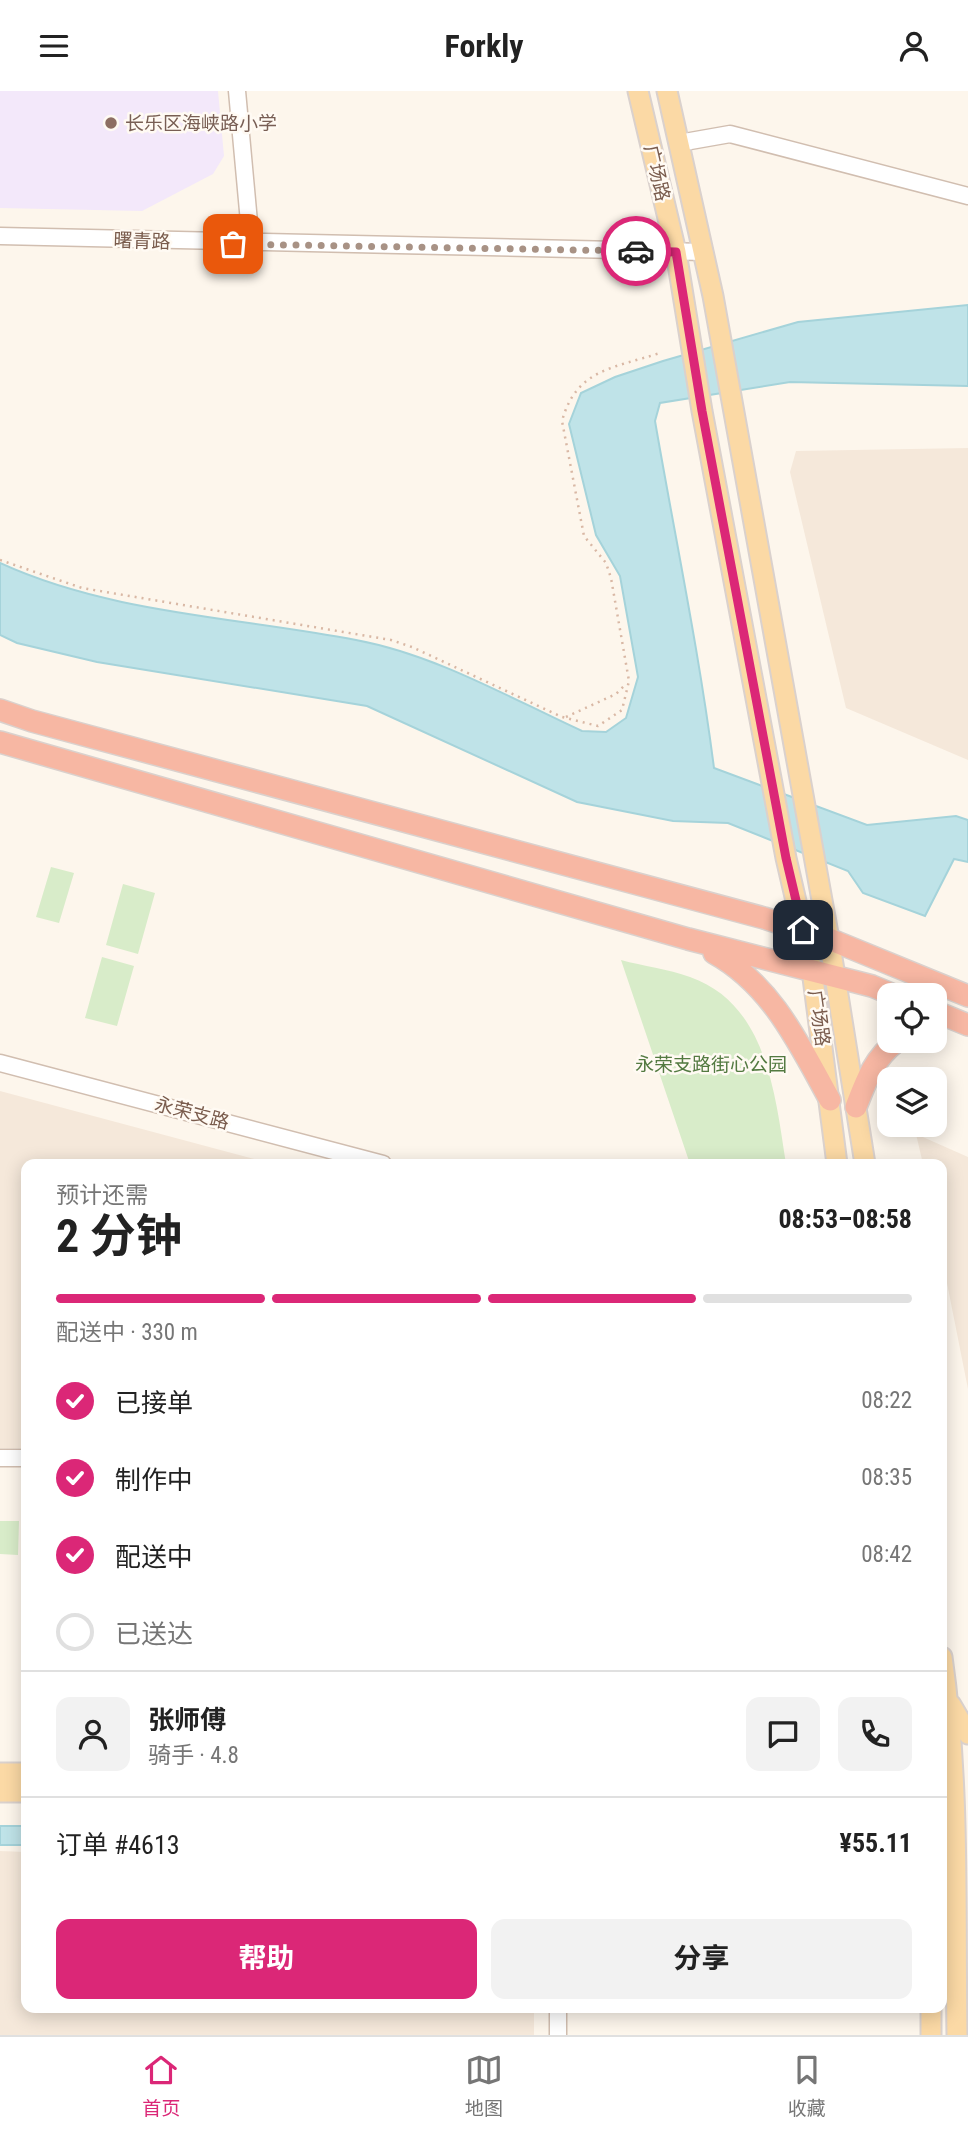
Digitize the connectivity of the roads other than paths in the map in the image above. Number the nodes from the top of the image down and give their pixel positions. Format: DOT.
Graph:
graph roads {
  1 [pos="237,91"];
  2 [pos="638,91"];
  3 [pos="667,91"];
  4 [pos="679,143"];
  5 [pos="968,196"];
  6 [pos="0,236"];
  7 [pos="251,244"];
  8 [pos="676,252"];
  9 [pos="704,253"];
  10 [pos="0,710"];
  11 [pos="0,742"];
  12 [pos="803,930"];
  13 [pos="688,939"];
  14 [pos="829,939"];
  15 [pos="812,970"];
  16 [pos="835,977"];
  17 [pos="877,990"];
  18 [pos="968,996"];
  19 [pos="947,1016"];
  20 [pos="965,1023"];
  21 [pos="947,1026"];
  22 [pos="883,1053"];
  23 [pos="0,1063"];
  24 [pos="830,1100"];
  25 [pos="856,1107"];
  26 [pos="364,1159"];
  27 [pos="836,1159"];
  28 [pos="864,1159"];
  29 [pos="0,1458"];
  30 [pos="21,1458"];
  31 [pos="947,1691"];
  32 [pos="948,1698"];
  33 [pos="968,1734"];
  34 [pos="0,1773"];
  35 [pos="21,1773"];
  36 [pos="954,1784"];
  37 [pos="0,1792"];
  38 [pos="21,1792"];
  39 [pos="968,1864"];
  40 [pos="955,1907"];
  41 [pos="558,2013"];
  42 [pos="931,2013"];
  43 [pos="558,2035"];
  44 [pos="931,2035"];
  45 [pos="957,2035"];
  1 -- 7 [label="street"];
  2 -- 8 [label="main road, 广场路"];
  3 -- 4 [label="main road, 广场路"];
  4 -- 5 [label="street"];
  4 -- 9 [label="main road, 广场路"];
  6 -- 7 [label="street, 曙青路"];
  7 -- 8 [label="street, 曙青路"];
  8 -- 9 [label="street, 曙青路"];
  8 -- 12 [label="main road, 广场路"];
  9 -- 14 [label="main road, 广场路"];
  10 -- 12 [label="highway"];
  11 -- 13 [label="highway"];
  12 -- 14 [label="highway"];
  12 -- 15 [label="main road, 广场路"];
  13 -- 15 [label="highway"];
  13 -- 24 [label="highway"];
  14 -- 16 [label="main road, 广场路"];
  14 -- 18 [label="highway"];
  15 -- 16 [label="highway"];
  15 -- 24 [label="main road, 广场路"];
  16 -- 17 [label="highway"];
  16 -- 25 [label="main road, 广场路"];
  19 -- 20 [label="highway"];
  20 -- 21 [label="highway"];
  22 -- 25 [label="highway"];
  23 -- 26 [label="street, 永荣支路"];
  24 -- 27 [label="main road, 广场路"];
  25 -- 28 [label="main road, 广场路"];
  29 -- 30 [label="street"];
  31 -- 32 [label="main road"];
  32 -- 33 [label="main road"];
  32 -- 36 [label="main road"];
  34 -- 35 [label="main road"];
  36 -- 40 [label="main road"];
  37 -- 38 [label="main road"];
  39 -- 40 [label="main road"];
  40 -- 45 [label="main road"];
  41 -- 43 [label="street"];
  42 -- 44 [label="main road"];
}
